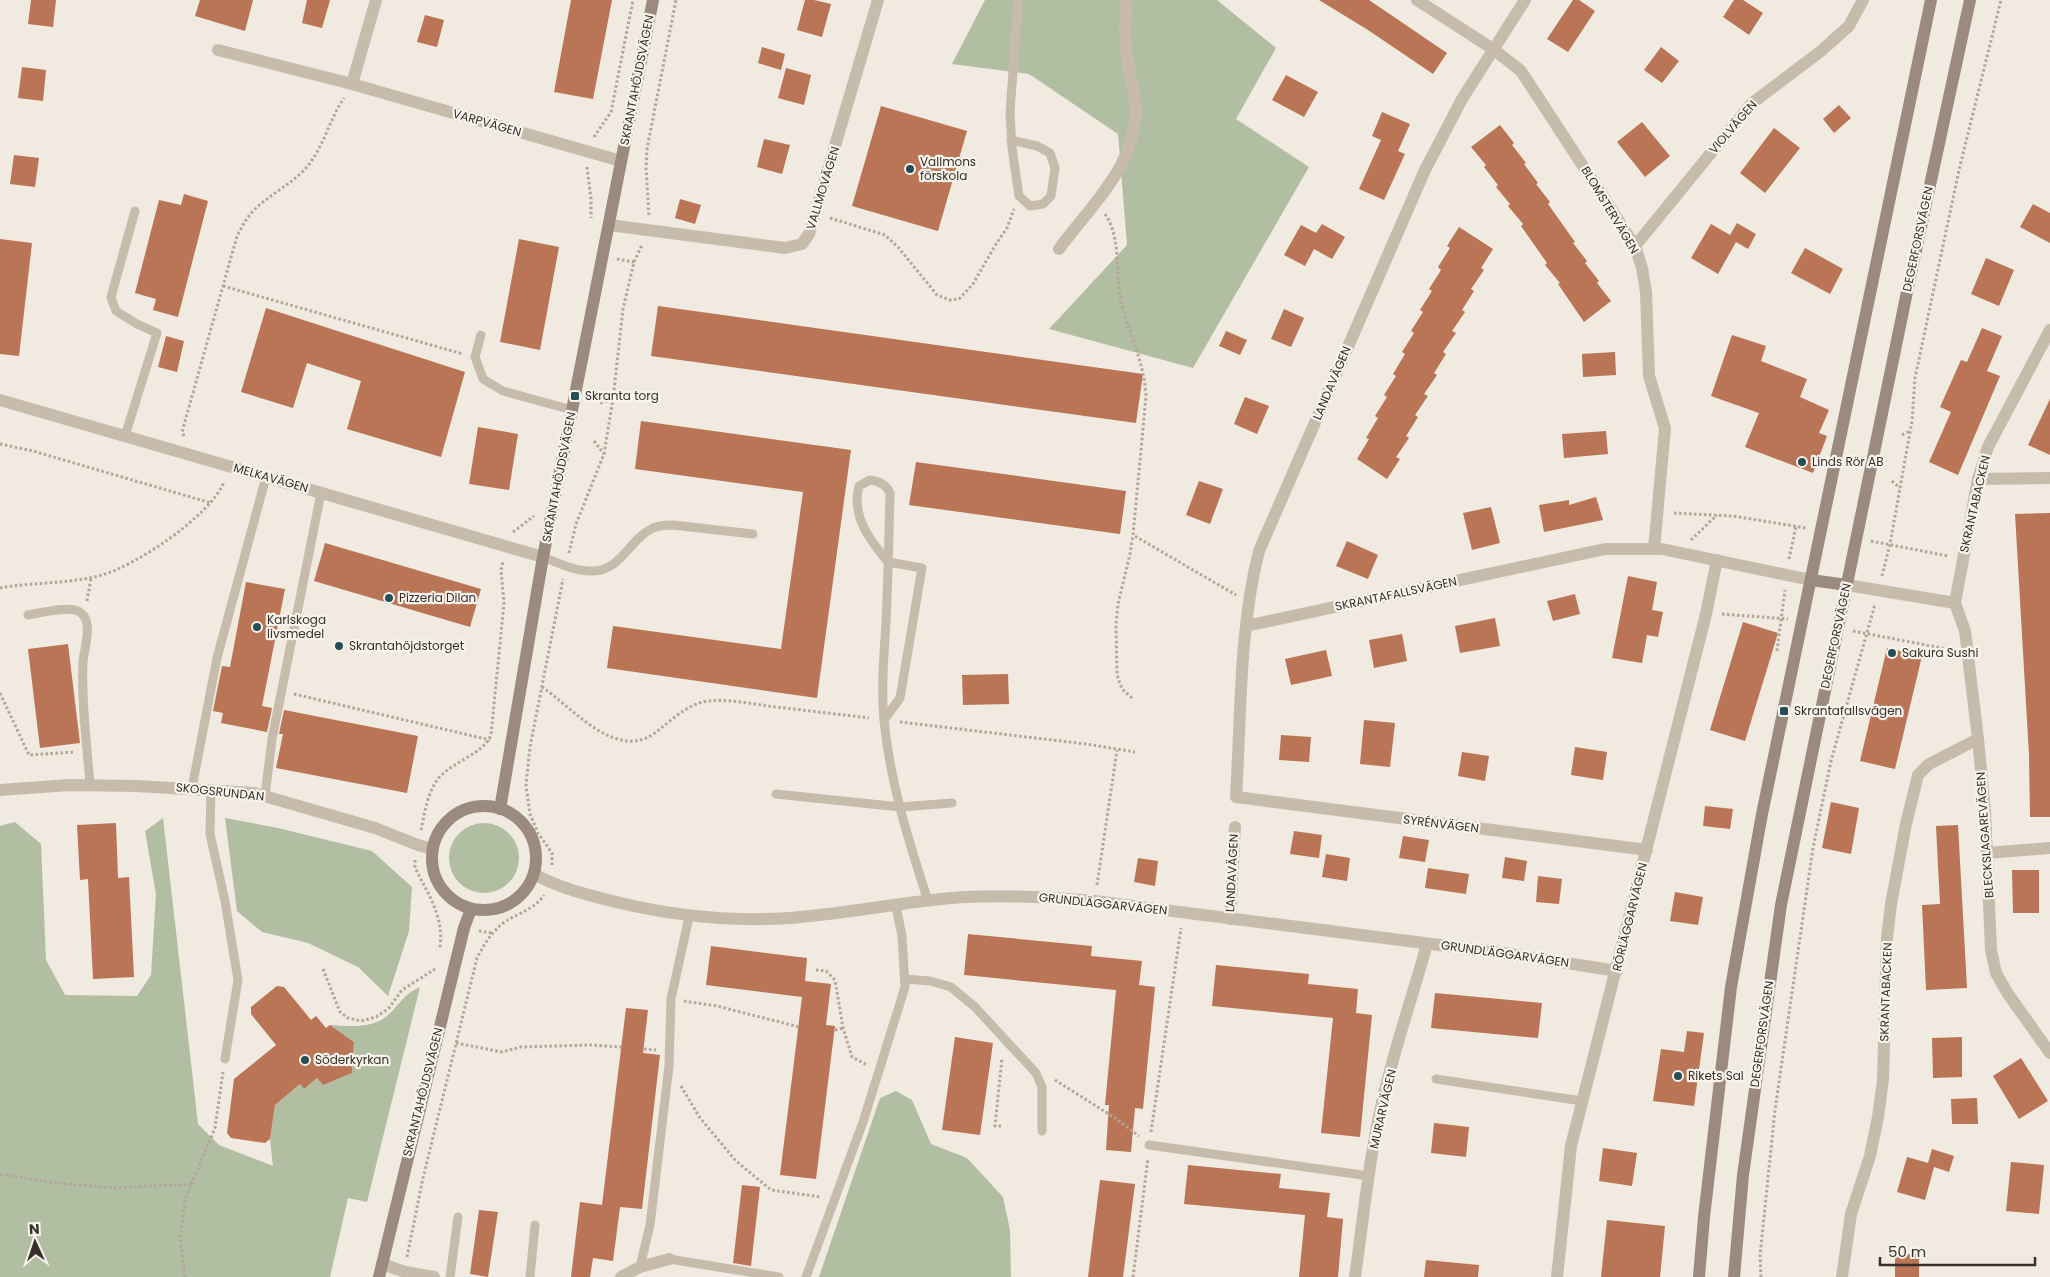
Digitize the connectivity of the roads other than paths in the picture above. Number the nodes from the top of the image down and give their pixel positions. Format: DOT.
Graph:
graph roads {
  1 [pos="376,0"];
  2 [pos="653,0"];
  3 [pos="878,0"];
  4 [pos="1018,0"];
  5 [pos="1127,0"];
  6 [pos="1417,0"];
  7 [pos="1526,0"];
  8 [pos="1863,0"];
  9 [pos="1931,0"];
  10 [pos="1970,0"];
  11 [pos="1494,49"];
  12 [pos="218,50"];
  13 [pos="352,84"];
  14 [pos="1011,140"];
  15 [pos="621,161"];
  16 [pos="134,211"];
  17 [pos="609,225"];
  18 [pos="1635,246"];
  19 [pos="1059,249"];
  20 [pos="2050,330"];
  21 [pos="481,335"];
  22 [pos="0,400"];
  23 [pos="572,410"];
  24 [pos="125,436"];
  25 [pos="266,477"];
  26 [pos="2050,478"];
  27 [pos="1978,479"];
  28 [pos="322,493"];
  29 [pos="753,534"];
  30 [pos="1654,549"];
  31 [pos="543,557"];
  32 [pos="1717,560"];
  33 [pos="888,562"];
  34 [pos="1812,580"];
  35 [pos="1847,585"];
  36 [pos="1955,603"];
  37 [pos="28,615"];
  38 [pos="1246,626"];
  39 [pos="884,720"];
  40 [pos="1978,739"];
  41 [pos="90,785"];
  42 [pos="192,788"];
  43 [pos="0,790"];
  44 [pos="212,790"];
  45 [pos="776,794"];
  46 [pos="265,796"];
  47 [pos="1236,797"];
  48 [pos="952,803"];
  49 [pos="900,807"];
  50 [pos="500,809"];
  51 [pos="1235,827"];
  52 [pos="2050,848"];
  53 [pos="433,849"];
  54 [pos="1647,850"];
  55 [pos="1987,853"];
  56 [pos="534,874"];
  57 [pos="928,901"];
  58 [pos="896,906"];
  59 [pos="471,909"];
  60 [pos="689,916"];
  61 [pos="1230,919"];
  62 [pos="1427,944"];
  63 [pos="1617,970"];
  64 [pos="905,979"];
  65 [pos="2050,1053"];
  66 [pos="226,1059"];
  67 [pos="1436,1080"];
  68 [pos="1582,1102"];
  69 [pos="1042,1131"];
  70 [pos="1149,1144"];
  71 [pos="1368,1176"];
  72 [pos="458,1217"];
  73 [pos="535,1225"];
  74 [pos="669,1259"];
  75 [pos="382,1264"];
  76 [pos="640,1267"];
  77 [pos="379,1277"];
  78 [pos="434,1277"];
  79 [pos="450,1277"];
  80 [pos="530,1277"];
  81 [pos="621,1277"];
  82 [pos="779,1277"];
  83 [pos="806,1277"];
  84 [pos="1355,1277"];
  85 [pos="1557,1277"];
  86 [pos="1699,1277"];
  87 [pos="1734,1277"];
  88 [pos="1842,1277"];
  1 -- 13 [label="street"];
  2 -- 15 [label="main road, SKRANTAHÖJDSVÄGEN"];
  3 -- 17 [label="street, VALLMOVÄGEN"];
  4 -- 14 [label="lane"];
  5 -- 19 [label="street"];
  6 -- 11 [label="street, BLOMSTERVÄGEN"];
  7 -- 11 [label="street, LANDAVÄGEN"];
  8 -- 18 [label="street, VIOLVÄGEN"];
  9 -- 34 [label="main road"];
  10 -- 35 [label="main road, DEGERFORSVÄGEN"];
  11 -- 18 [label="street, BLOMSTERVÄGEN"];
  11 -- 38 [label="street, LANDAVÄGEN"];
  12 -- 13 [label="street, VARPVÄGEN"];
  13 -- 15 [label="street, VARPVÄGEN"];
  14 -- 14 [label="lane"];
  15 -- 17 [label="main road, SKRANTAHÖJDSVÄGEN"];
  16 -- 24 [label="lane"];
  17 -- 23 [label="main road, SKRANTAHÖJDSVÄGEN"];
  18 -- 30 [label="street, BLOMSTERVÄGEN"];
  20 -- 27 [label="street, SKRANTABACKEN"];
  21 -- 23 [label="lane"];
  22 -- 24 [label="street, MELKAVÄGEN"];
  23 -- 31 [label="main road, SKRANTAHÖJDSVÄGEN"];
  24 -- 25 [label="street, MELKAVÄGEN"];
  25 -- 28 [label="street, MELKAVÄGEN"];
  25 -- 42 [label="lane"];
  26 -- 27 [label="street"];
  27 -- 36 [label="street, SKRANTABACKEN"];
  28 -- 31 [label="street, MELKAVÄGEN"];
  28 -- 46 [label="lane"];
  29 -- 31 [label="lane"];
  30 -- 32 [label="street, SKRANTAFALLSVÄGEN"];
  30 -- 38 [label="street, SKRANTAFALLSVÄGEN"];
  31 -- 50 [label="main road, SKRANTAHÖJDSVÄGEN"];
  32 -- 34 [label="street, SKRANTAFALLSVÄGEN"];
  32 -- 54 [label="street, RÖRLÄGGARVÄGEN"];
  33 -- 33 [label="lane"];
  33 -- 39 [label="lane"];
  33 -- 39 [label="lane"];
  34 -- 35 [label="main road"];
  34 -- 86 [label="main road"];
  35 -- 36 [label="street"];
  35 -- 87 [label="main road, DEGERFORSVÄGEN"];
  36 -- 40 [label="street, BLECKSLAGAREVÄGEN"];
  37 -- 41 [label="lane"];
  38 -- 47 [label="street, LANDAVÄGEN"];
  39 -- 49 [label="lane"];
  40 -- 55 [label="street, BLECKSLAGAREVÄGEN"];
  40 -- 88 [label="street, SKRANTABACKEN"];
  41 -- 42 [label="street, SKOGSRUNDAN"];
  41 -- 43 [label="street, SKOGSRUNDAN"];
  42 -- 44 [label="street, SKOGSRUNDAN"];
  44 -- 46 [label="street, SKOGSRUNDAN"];
  44 -- 66 [label="lane"];
  45 -- 49 [label="lane"];
  46 -- 53 [label="street, SKOGSRUNDAN"];
  47 -- 54 [label="street, SYRÉNVÄGEN"];
  48 -- 49 [label="lane"];
  49 -- 57 [label="lane"];
  50 -- 53 [label="main road"];
  50 -- 56 [label="main road"];
  51 -- 61 [label="street, LANDAVÄGEN"];
  52 -- 55 [label="street"];
  53 -- 59 [label="main road"];
  54 -- 63 [label="street, RÖRLÄGGARVÄGEN"];
  55 -- 65 [label="street, BLECKSLAGAREVÄGEN"];
  56 -- 59 [label="main road"];
  56 -- 60 [label="street, GRUNDLÄGGARVÄGEN"];
  57 -- 58 [label="street, GRUNDLÄGGARVÄGEN"];
  57 -- 61 [label="street, GRUNDLÄGGARVÄGEN"];
  58 -- 60 [label="street, GRUNDLÄGGARVÄGEN"];
  58 -- 64 [label="lane"];
  59 -- 75 [label="main road, SKRANTAHÖJDSVÄGEN"];
  60 -- 76 [label="lane"];
  61 -- 62 [label="street, GRUNDLÄGGARVÄGEN"];
  62 -- 63 [label="street, GRUNDLÄGGARVÄGEN"];
  62 -- 71 [label="street, MURARVÄGEN"];
  63 -- 68 [label="street, RÖRLÄGGARVÄGEN"];
  64 -- 69 [label="lane"];
  64 -- 83 [label="lane"];
  67 -- 68 [label="lane"];
  68 -- 85 [label="street, RÖRLÄGGARVÄGEN"];
  70 -- 71 [label="lane"];
  71 -- 84 [label="street, MURARVÄGEN"];
  72 -- 79 [label="lane"];
  73 -- 80 [label="lane"];
  74 -- 76 [label="street"];
  74 -- 82 [label="lane"];
  75 -- 77 [label="main road, SKRANTAHÖJDSVÄGEN"];
  75 -- 78 [label="street"];
  76 -- 81 [label="street"];
}
